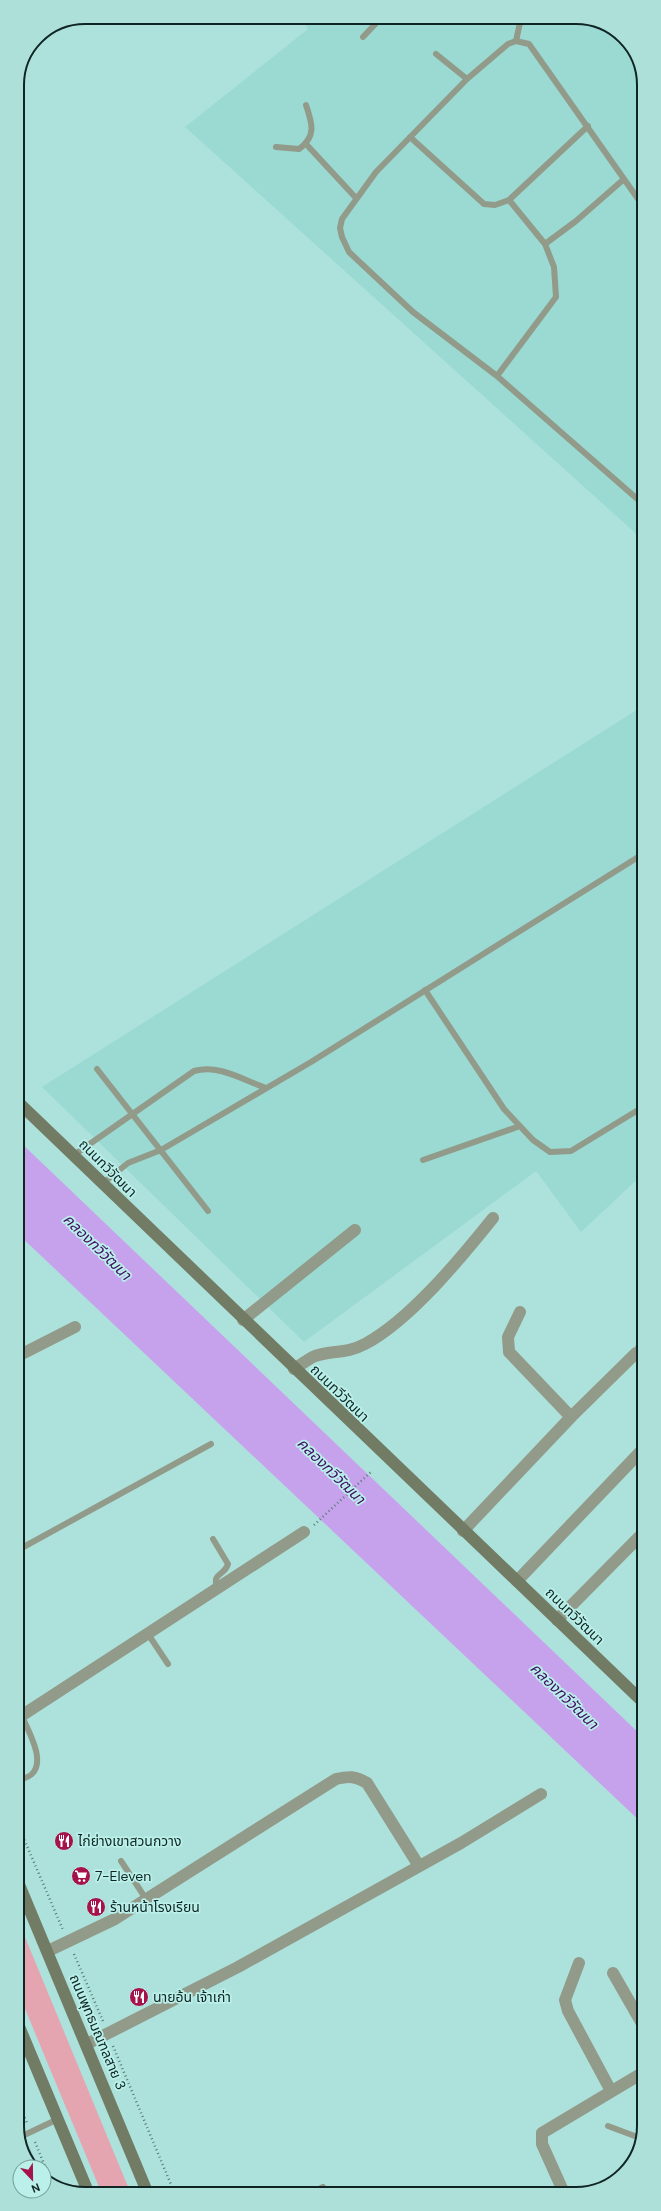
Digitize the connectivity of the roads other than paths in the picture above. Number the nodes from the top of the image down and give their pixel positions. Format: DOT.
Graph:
graph roads {
  1 [pos="375,24"];
  2 [pos="520,24"];
  3 [pos="363,37"];
  4 [pos="516,41"];
  5 [pos="436,54"];
  6 [pos="467,80"];
  7 [pos="306,105"];
  8 [pos="588,126"];
  9 [pos="410,137"];
  10 [pos="306,144"];
  11 [pos="276,147"];
  12 [pos="624,179"];
  13 [pos="637,197"];
  14 [pos="356,198"];
  15 [pos="509,200"];
  16 [pos="545,244"];
  17 [pos="497,376"];
  18 [pos="637,499"];
  19 [pos="637,858"];
  20 [pos="425,990"];
  21 [pos="96,1069"];
  22 [pos="266,1088"];
  23 [pos="24,1108"];
  24 [pos="637,1110"];
  25 [pos="132,1114"];
  26 [pos="520,1126"];
  27 [pos="161,1150"];
  28 [pos="74,1155"];
  29 [pos="423,1160"];
  30 [pos="102,1184"];
  31 [pos="208,1211"];
  32 [pos="493,1218"];
  33 [pos="356,1230"];
  34 [pos="520,1312"];
  35 [pos="244,1320"];
  36 [pos="75,1327"];
  37 [pos="24,1353"];
  38 [pos="637,1360"];
  39 [pos="294,1369"];
  40 [pos="571,1417"];
  41 [pos="211,1444"];
  42 [pos="637,1455"];
  43 [pos="308,1529"];
  44 [pos="463,1531"];
  45 [pos="213,1539"];
  46 [pos="637,1539"];
  47 [pos="24,1547"];
  48 [pos="516,1581"];
  49 [pos="217,1589"];
  50 [pos="557,1620"];
  51 [pos="148,1634"];
  52 [pos="168,1664"];
  53 [pos="637,1696"];
  54 [pos="24,1714"];
  55 [pos="24,1726"];
  56 [pos="24,1778"];
  57 [pos="541,1794"];
  58 [pos="121,1861"];
  59 [pos="419,1866"];
  60 [pos="24,1896"];
  61 [pos="146,1899"];
  62 [pos="48,1951"];
  63 [pos="579,1963"];
  64 [pos="614,1973"];
  65 [pos="637,2014"];
  66 [pos="24,2038"];
  67 [pos="87,2044"];
  68 [pos="637,2076"];
  69 [pos="611,2092"];
  70 [pos="58,2119"];
  71 [pos="608,2126"];
  72 [pos="25,2135"];
  73 [pos="636,2136"];
  74 [pos="86,2187"];
  75 [pos="145,2187"];
  76 [pos="561,2187"];
  1 -- 3 [label="lane"];
  2 -- 4 [label="lane"];
  4 -- 6 [label="lane"];
  4 -- 8 [label="lane"];
  5 -- 6 [label="lane"];
  6 -- 9 [label="lane"];
  7 -- 10 [label="lane"];
  8 -- 12 [label="lane"];
  8 -- 15 [label="lane"];
  9 -- 14 [label="lane"];
  9 -- 15 [label="lane"];
  10 -- 11 [label="lane"];
  10 -- 14 [label="lane"];
  12 -- 13 [label="lane"];
  12 -- 16 [label="lane"];
  14 -- 17 [label="lane"];
  15 -- 16 [label="lane"];
  16 -- 17 [label="lane"];
  17 -- 18 [label="lane"];
  19 -- 20 [label="lane"];
  20 -- 22 [label="lane"];
  20 -- 26 [label="lane"];
  21 -- 25 [label="lane"];
  22 -- 25 [label="lane"];
  22 -- 27 [label="lane"];
  23 -- 28 [label="main road, ถนนทวีวัฒนา"];
  24 -- 26 [label="lane"];
  25 -- 27 [label="lane"];
  25 -- 28 [label="lane"];
  26 -- 29 [label="lane"];
  27 -- 30 [label="lane"];
  27 -- 31 [label="lane"];
  28 -- 30 [label="main road, ถนนทวีวัฒนา"];
  30 -- 35 [label="main road, ถนนทวีวัฒนา"];
  32 -- 39 [label="street"];
  33 -- 35 [label="street"];
  34 -- 40 [label="street"];
  35 -- 39 [label="main road, ถนนทวีวัฒนา"];
  36 -- 37 [label="street"];
  38 -- 40 [label="street"];
  39 -- 44 [label="main road, ถนนทวีวัฒนา"];
  40 -- 44 [label="street"];
  41 -- 47 [label="lane"];
  42 -- 48 [label="street"];
  43 -- 49 [label="street"];
  44 -- 48 [label="main road, ถนนทวีวัฒนา"];
  45 -- 49 [label="lane"];
  46 -- 50 [label="street"];
  48 -- 50 [label="main road, ถนนทวีวัฒนา"];
  49 -- 51 [label="street"];
  50 -- 53 [label="main road, ถนนทวีวัฒนา"];
  51 -- 52 [label="lane"];
  51 -- 54 [label="street"];
  55 -- 56 [label="lane"];
  57 -- 59 [label="street"];
  58 -- 61 [label="lane"];
  59 -- 61 [label="street"];
  59 -- 67 [label="street"];
  60 -- 62 [label="main road, ถนนพุทธมณฑลสาย 3"];
  61 -- 62 [label="street"];
  62 -- 67 [label="main road, ถนนพุทธมณฑลสาย 3"];
  63 -- 69 [label="street"];
  64 -- 65 [label="street"];
  66 -- 70 [label="main road"];
  67 -- 75 [label="main road, ถนนพุทธมณฑลสาย 3"];
  68 -- 69 [label="street"];
  69 -- 76 [label="street"];
  70 -- 72 [label="lane"];
  70 -- 74 [label="main road"];
  71 -- 73 [label="lane"];
}
